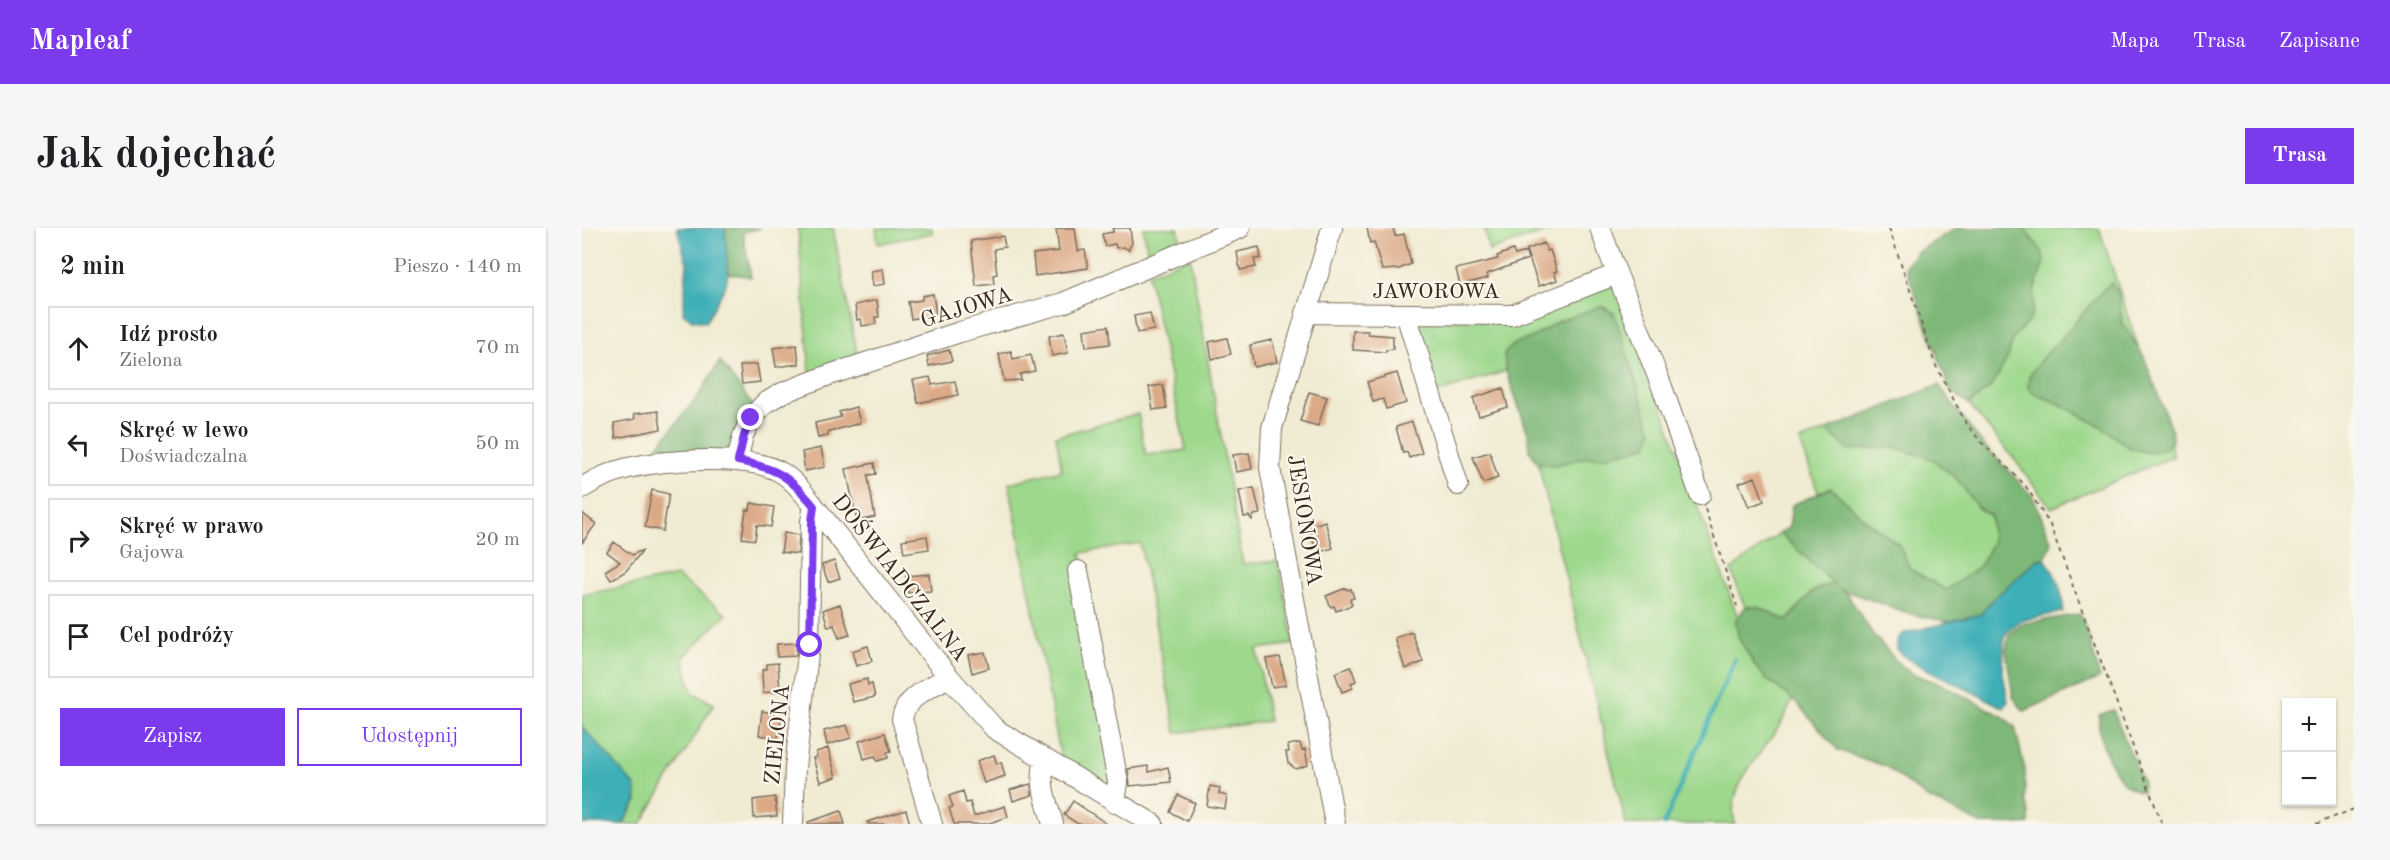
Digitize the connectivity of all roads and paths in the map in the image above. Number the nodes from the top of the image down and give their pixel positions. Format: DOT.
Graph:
graph roads {
  1 [pos="1240,228"];
  2 [pos="1332,228"];
  3 [pos="1600,228"];
  4 [pos="1889,228"];
  5 [pos="1617,274"];
  6 [pos="1306,313"];
  7 [pos="1406,314"];
  8 [pos="738,461"];
  9 [pos="1458,485"];
  10 [pos="582,488"];
  11 [pos="1700,495"];
  12 [pos="814,506"];
  13 [pos="1078,571"];
  14 [pos="1737,606"];
  15 [pos="949,677"];
  16 [pos="1045,760"];
  17 [pos="1115,803"];
  18 [pos="2354,809"];
  19 [pos="793,824"];
  20 [pos="932,824"];
  21 [pos="1053,824"];
  22 [pos="1153,824"];
  23 [pos="1335,824"];
  24 [pos="2162,824"];
  25 [pos="2316,824"];
  1 -- 8 [label="street, GAJOWA"];
  2 -- 6 [label="street, JESIONOWA"];
  3 -- 5 [label="street"];
  4 -- 24 [label="path"];
  5 -- 7 [label="street, JAWOROWA"];
  5 -- 11 [label="street"];
  6 -- 7 [label="street, JAWOROWA"];
  6 -- 23 [label="street, JESIONOWA"];
  7 -- 9 [label="street"];
  8 -- 10 [label="street, DOŚWIADCZALNA"];
  8 -- 12 [label="street, DOŚWIADCZALNA"];
  11 -- 14 [label="path"];
  12 -- 15 [label="street, DOŚWIADCZALNA"];
  12 -- 19 [label="street, ZIELONA"];
  13 -- 17 [label="street"];
  15 -- 16 [label="street, DOŚWIADCZALNA"];
  15 -- 20 [label="street"];
  16 -- 17 [label="street, DOŚWIADCZALNA"];
  16 -- 21 [label="street"];
  17 -- 22 [label="street, DOŚWIADCZALNA"];
  18 -- 25 [label="path"];
}
